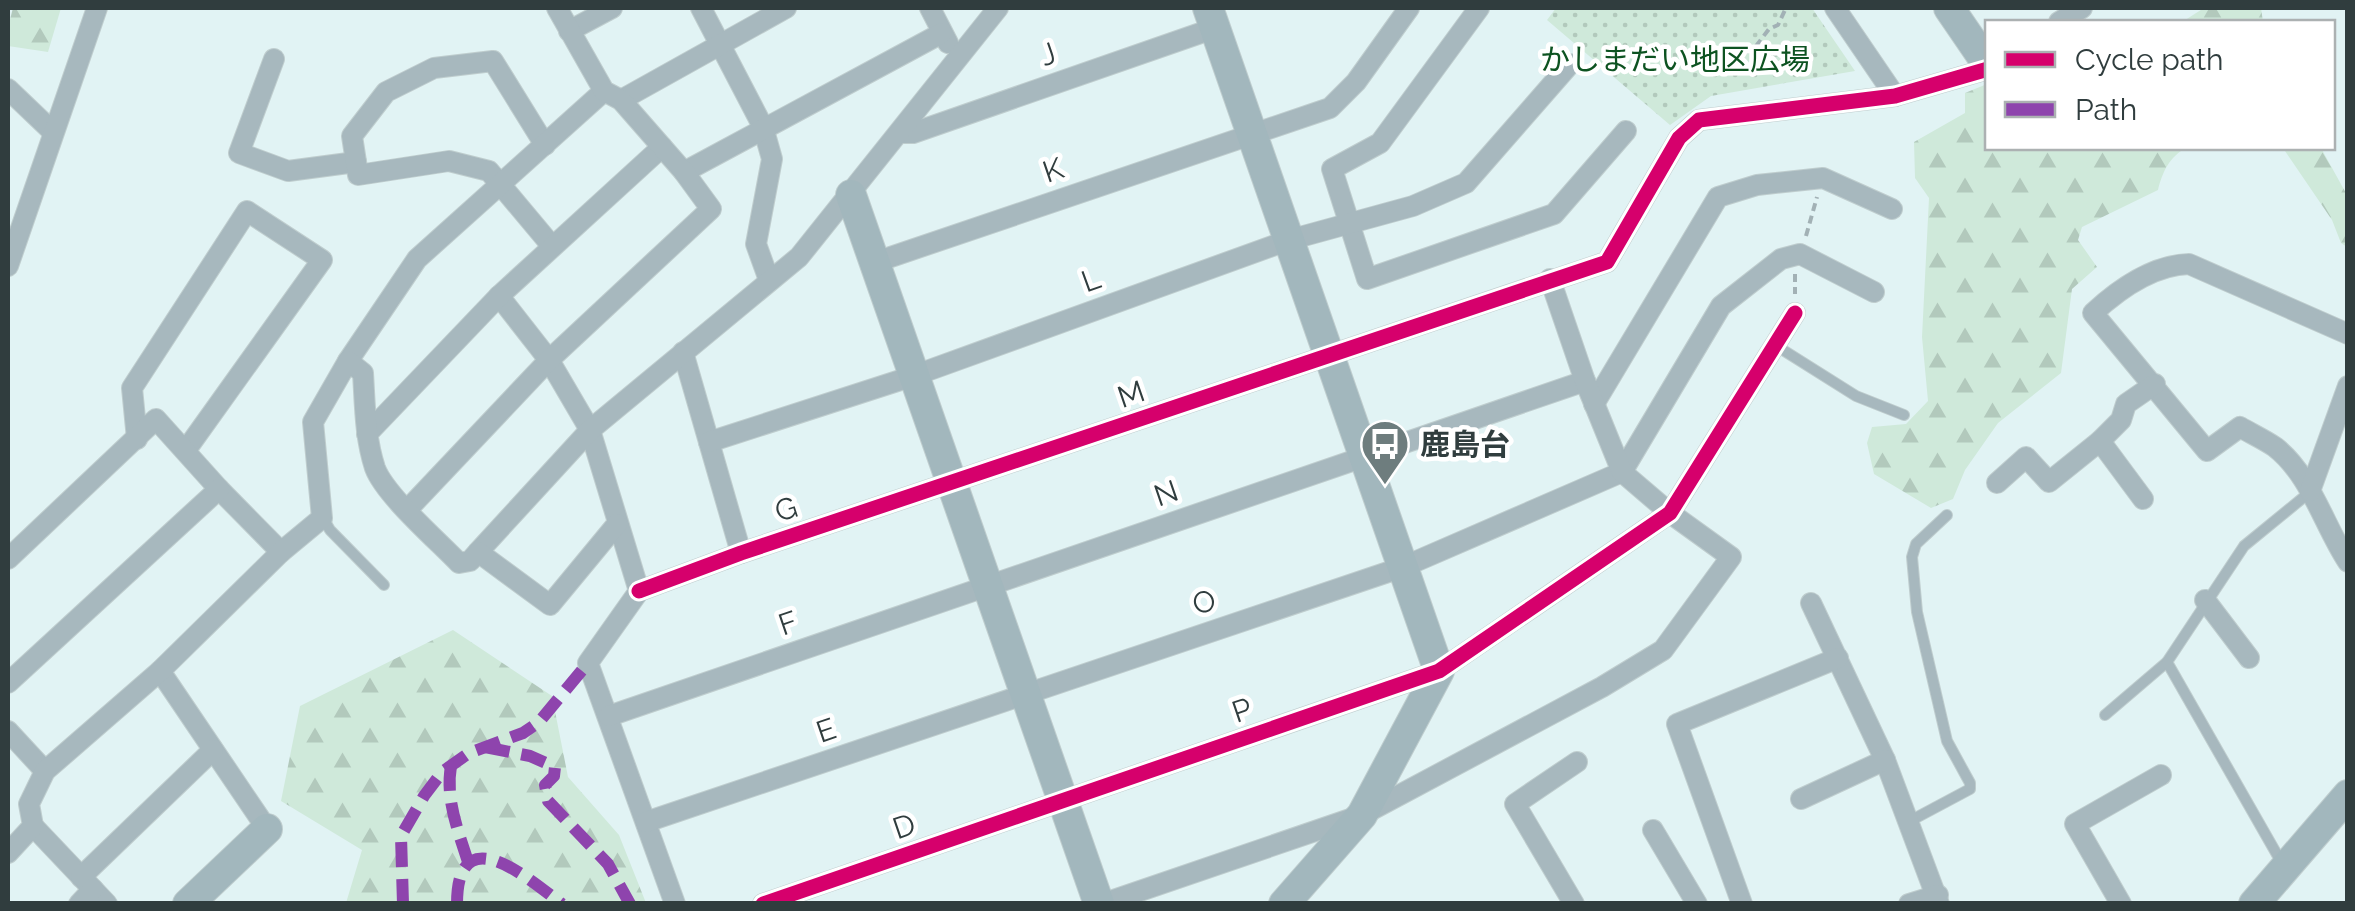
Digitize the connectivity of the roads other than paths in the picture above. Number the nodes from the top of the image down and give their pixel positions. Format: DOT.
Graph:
graph roads {
  1 [pos="97,8"];
  2 [pos="557,8"];
  3 [pos="612,8"];
  4 [pos="701,8"];
  5 [pos="786,8"];
  6 [pos="930,8"];
  7 [pos="998,8"];
  8 [pos="1409,8"];
  9 [pos="1479,8"];
  10 [pos="1835,8"];
  11 [pos="1949,8"];
  12 [pos="1212,18"];
  13 [pos="569,30"];
  14 [pos="942,33"];
  15 [pos="720,44"];
  16 [pos="956,58"];
  17 [pos="274,59"];
  18 [pos="1985,62"];
  19 [pos="1570,64"];
  20 [pos="1985,68"];
  21 [pos="8,89"];
  22 [pos="612,95"];
  23 [pos="1895,96"];
  24 [pos="763,127"];
  25 [pos="1626,131"];
  26 [pos="53,132"];
  27 [pos="900,132"];
  28 [pos="1252,133"];
  29 [pos="545,144"];
  30 [pos="662,147"];
  31 [pos="356,162"];
  32 [pos="684,172"];
  33 [pos="498,184"];
  34 [pos="851,196"];
  35 [pos="1892,208"];
  36 [pos="1348,224"];
  37 [pos="1289,240"];
  38 [pos="551,245"];
  39 [pos="873,263"];
  40 [pos="8,266"];
  41 [pos="1550,279"];
  42 [pos="770,280"];
  43 [pos="1874,292"];
  44 [pos="499,296"];
  45 [pos="1796,313"];
  46 [pos="2348,334"];
  47 [pos="1775,346"];
  48 [pos="683,352"];
  49 [pos="1330,356"];
  50 [pos="548,360"];
  51 [pos="348,361"];
  52 [pos="913,376"];
  53 [pos="1584,380"];
  54 [pos="2154,384"];
  55 [pos="2348,386"];
  56 [pos="1594,404"];
  57 [pos="1904,414"];
  58 [pos="590,430"];
  59 [pos="367,434"];
  60 [pos="136,438"];
  61 [pos="2100,441"];
  62 [pos="709,442"];
  63 [pos="186,450"];
  64 [pos="1364,456"];
  65 [pos="1622,472"];
  66 [pos="1996,482"];
  67 [pos="951,484"];
  68 [pos="219,489"];
  69 [pos="2310,492"];
  70 [pos="2142,499"];
  71 [pos="408,509"];
  72 [pos="1670,513"];
  73 [pos="1948,515"];
  74 [pos="322,518"];
  75 [pos="617,524"];
  76 [pos="282,552"];
  77 [pos="478,552"];
  78 [pos="740,553"];
  79 [pos="8,558"];
  80 [pos="2348,562"];
  81 [pos="1403,567"];
  82 [pos="384,586"];
  83 [pos="987,586"];
  84 [pos="639,590"];
  85 [pos="2206,600"];
  86 [pos="1811,603"];
  87 [pos="1838,658"];
  88 [pos="2248,658"];
  89 [pos="2167,662"];
  90 [pos="1439,670"];
  91 [pos="160,671"];
  92 [pos="8,683"];
  93 [pos="1025,694"];
  94 [pos="2104,715"];
  95 [pos="609,716"];
  96 [pos="8,731"];
  97 [pos="214,750"];
  98 [pos="1885,760"];
  99 [pos="1577,762"];
  100 [pos="46,772"];
  101 [pos="2161,775"];
  102 [pos="2348,794"];
  103 [pos="1800,798"];
  104 [pos="1062,800"];
  105 [pos="1362,815"];
  106 [pos="1910,820"];
  107 [pos="646,822"];
  108 [pos="32,826"];
  109 [pos="267,829"];
  110 [pos="1653,830"];
  111 [pos="8,853"];
  112 [pos="2285,868"];
  113 [pos="90,893"];
  114 [pos="1938,899"];
  115 [pos="1690,900"];
  116 [pos="188,904"];
  117 [pos="675,904"];
  118 [pos="763,904"];
  119 [pos="1100,904"];
  120 [pos="1284,904"];
  121 [pos="1574,904"];
  122 [pos="1742,904"];
  123 [pos="1909,904"];
  124 [pos="2121,904"];
  125 [pos="2254,904"];
  1 -- 26 [label="street"];
  2 -- 13 [label="street"];
  3 -- 13 [label="street"];
  4 -- 15 [label="street"];
  5 -- 15 [label="street"];
  6 -- 14 [label="street"];
  7 -- 16 [label="street"];
  8 -- 28 [label="street, K"];
  9 -- 36 [label="street"];
  10 -- 23 [label="street"];
  11 -- 18 [label="street"];
  12 -- 27 [label="street, J"];
  12 -- 28 [label="street"];
  13 -- 22 [label="street"];
  14 -- 16 [label="street"];
  14 -- 24 [label="street"];
  15 -- 22 [label="street"];
  15 -- 24 [label="street"];
  16 -- 27 [label="street"];
  17 -- 31 [label="street"];
  19 -- 36 [label="street, L"];
  20 -- 23 [label="street"];
  21 -- 26 [label="street"];
  22 -- 29 [label="street"];
  22 -- 30 [label="street"];
  23 -- 41 [label="street, M"];
  24 -- 32 [label="street"];
  24 -- 42 [label="street"];
  25 -- 36 [label="street"];
  26 -- 40 [label="street"];
  27 -- 34 [label="street"];
  28 -- 37 [label="street"];
  28 -- 39 [label="street, K"];
  29 -- 31 [label="street"];
  29 -- 33 [label="street"];
  30 -- 32 [label="street"];
  30 -- 38 [label="street"];
  31 -- 33 [label="street"];
  32 -- 50 [label="street"];
  33 -- 38 [label="street"];
  33 -- 51 [label="street"];
  34 -- 39 [label="street"];
  34 -- 42 [label="street"];
  35 -- 56 [label="street"];
  36 -- 37 [label="street, L"];
  37 -- 49 [label="street"];
  37 -- 52 [label="street, L"];
  38 -- 44 [label="street"];
  39 -- 52 [label="street"];
  41 -- 49 [label="street, M"];
  41 -- 53 [label="street"];
  42 -- 48 [label="street"];
  43 -- 65 [label="street"];
  44 -- 50 [label="street"];
  44 -- 59 [label="street"];
  45 -- 47 [label="street"];
  46 -- 54 [label="street"];
  47 -- 57 [label="lane"];
  47 -- 72 [label="street"];
  48 -- 58 [label="street"];
  48 -- 62 [label="street"];
  49 -- 64 [label="street"];
  49 -- 67 [label="street, M"];
  50 -- 58 [label="street"];
  50 -- 71 [label="street"];
  51 -- 59 [label="street"];
  51 -- 74 [label="street"];
  52 -- 62 [label="street, L"];
  52 -- 67 [label="street"];
  53 -- 56 [label="street"];
  53 -- 64 [label="street, N"];
  54 -- 61 [label="street"];
  54 -- 69 [label="street"];
  55 -- 69 [label="street"];
  56 -- 65 [label="street"];
  58 -- 75 [label="street"];
  58 -- 77 [label="street"];
  59 -- 71 [label="street"];
  60 -- 63 [label="street"];
  60 -- 63 [label="street"];
  60 -- 79 [label="street"];
  61 -- 66 [label="street"];
  61 -- 70 [label="street"];
  62 -- 78 [label="street"];
  63 -- 68 [label="street"];
  64 -- 81 [label="street"];
  64 -- 83 [label="street, N"];
  65 -- 72 [label="street"];
  65 -- 81 [label="street, O"];
  67 -- 78 [label="street, G"];
  67 -- 83 [label="street"];
  68 -- 76 [label="street"];
  68 -- 92 [label="street"];
  69 -- 80 [label="street"];
  69 -- 85 [label="lane"];
  71 -- 77 [label="street"];
  72 -- 90 [label="street, P"];
  72 -- 105 [label="street"];
  73 -- 106 [label="lane"];
  74 -- 76 [label="street"];
  74 -- 82 [label="lane"];
  75 -- 77 [label="street"];
  75 -- 84 [label="street"];
  76 -- 91 [label="street"];
  78 -- 84 [label="street, G"];
  81 -- 90 [label="street"];
  81 -- 93 [label="street, O"];
  83 -- 93 [label="street"];
  83 -- 95 [label="street, F"];
  84 -- 95 [label="street"];
  85 -- 88 [label="street"];
  85 -- 89 [label="lane"];
  86 -- 87 [label="street"];
  87 -- 98 [label="street"];
  87 -- 122 [label="street"];
  89 -- 94 [label="lane"];
  89 -- 112 [label="lane"];
  90 -- 104 [label="street, P"];
  90 -- 105 [label="street"];
  91 -- 97 [label="street"];
  91 -- 100 [label="street"];
  93 -- 104 [label="street"];
  93 -- 107 [label="street, E"];
  95 -- 107 [label="street"];
  96 -- 100 [label="street"];
  97 -- 109 [label="street"];
  97 -- 113 [label="street"];
  98 -- 103 [label="street"];
  98 -- 106 [label="street"];
  99 -- 121 [label="street"];
  100 -- 108 [label="street"];
  101 -- 124 [label="street"];
  102 -- 112 [label="street"];
  104 -- 118 [label="street, D"];
  104 -- 119 [label="street"];
  105 -- 119 [label="street"];
  105 -- 120 [label="street"];
  106 -- 114 [label="street"];
  107 -- 117 [label="street"];
  108 -- 111 [label="street"];
  108 -- 113 [label="street"];
  109 -- 116 [label="street"];
  110 -- 115 [label="street"];
  112 -- 125 [label="street"];
  114 -- 123 [label="street"];
}
